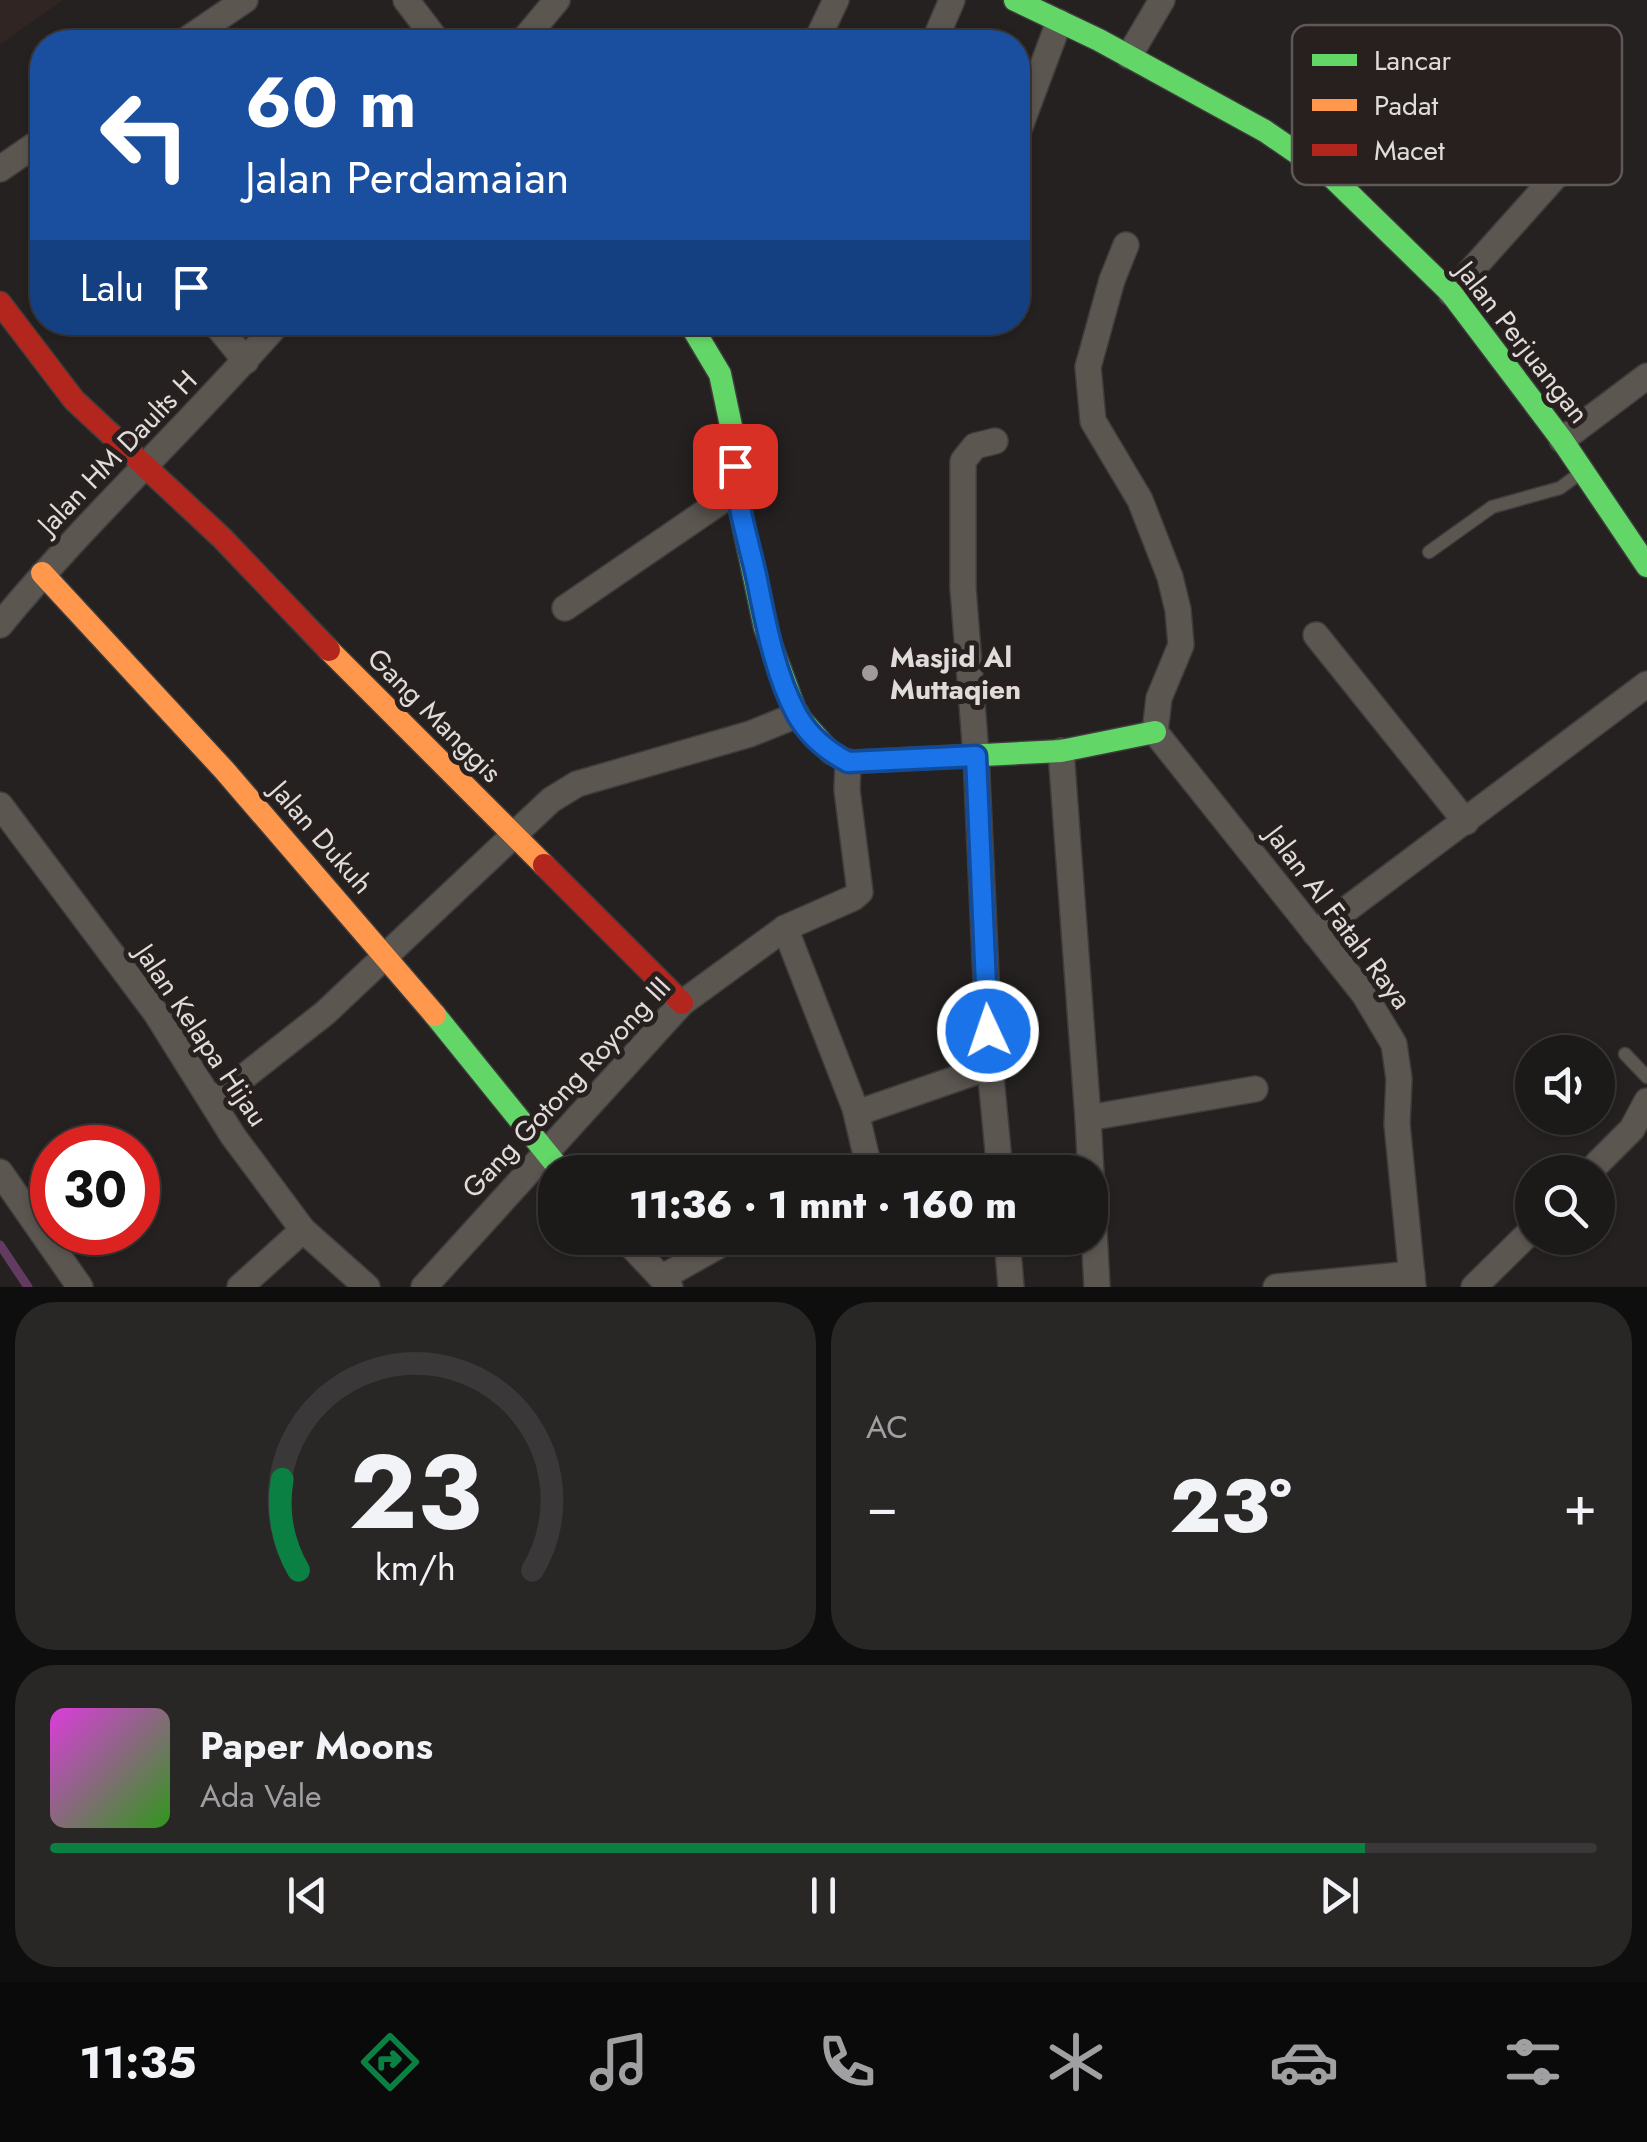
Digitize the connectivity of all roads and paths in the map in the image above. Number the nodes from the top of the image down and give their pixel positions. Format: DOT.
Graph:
graph roads {
  1 [pos="244,0"];
  2 [pos="406,0"];
  3 [pos="557,0"];
  4 [pos="836,0"];
  5 [pos="952,0"];
  6 [pos="1015,0"];
  7 [pos="1162,0"];
  8 [pos="1060,22"];
  9 [pos="201,30"];
  10 [pos="429,30"];
  11 [pos="532,30"];
  12 [pos="822,30"];
  13 [pos="939,30"];
  14 [pos="1129,56"];
  15 [pos="1030,101"];
  16 [pos="30,148"];
  17 [pos="1292,148"];
  18 [pos="0,169"];
  19 [pos="1336,185"];
  20 [pos="1548,185"];
  21 [pos="1126,245"];
  22 [pos="1451,293"];
  23 [pos="0,303"];
  24 [pos="225,335"];
  25 [pos="268,335"];
  26 [pos="697,335"];
  27 [pos="246,361"];
  28 [pos="1647,376"];
  29 [pos="1562,440"];
  30 [pos="995,441"];
  31 [pos="144,469"];
  32 [pos="1583,471"];
  33 [pos="736,491"];
  34 [pos="1429,552"];
  35 [pos="1647,566"];
  36 [pos="42,574"];
  37 [pos="566,608"];
  38 [pos="0,625"];
  39 [pos="1316,635"];
  40 [pos="1647,684"];
  41 [pos="797,714"];
  42 [pos="1155,732"];
  43 [pos="1061,751"];
  44 [pos="976,756"];
  45 [pos="848,762"];
  46 [pos="0,805"];
  47 [pos="1466,822"];
  48 [pos="513,835"];
  49 [pos="785,928"];
  50 [pos="1314,932"];
  51 [pos="388,958"];
  52 [pos="682,1003"];
  53 [pos="1624,1054"];
  54 [pos="990,1067"];
  55 [pos="1647,1078"];
  56 [pos="1255,1090"];
  57 [pos="212,1102"];
  58 [pos="1647,1102"];
  59 [pos="857,1113"];
  60 [pos="1088,1118"];
  61 [pos="543,1152"];
  62 [pos="546,1155"];
  63 [pos="866,1155"];
  64 [pos="998,1155"];
  65 [pos="1606,1155"];
  66 [pos="0,1172"];
  67 [pos="303,1230"];
  68 [pos="1515,1247"];
  69 [pos="640,1255"];
  70 [pos="706,1255"];
  71 [pos="1008,1255"];
  72 [pos="1412,1280"];
  73 [pos="666,1282"];
  74 [pos="80,1287"];
  75 [pos="240,1287"];
  76 [pos="367,1287"];
  77 [pos="424,1287"];
  78 [pos="1011,1287"];
  79 [pos="1097,1287"];
  80 [pos="1276,1287"];
  81 [pos="1474,1287"];
  1 -- 9 [label="street"];
  2 -- 10 [label="street"];
  3 -- 11 [label="street"];
  4 -- 12 [label="street"];
  5 -- 13 [label="street"];
  6 -- 8 [label="street, Jalan Perjuangan"];
  7 -- 14 [label="street"];
  8 -- 14 [label="street, Jalan Perjuangan"];
  8 -- 15 [label="street"];
  14 -- 17 [label="street, Jalan Perjuangan"];
  16 -- 18 [label="street"];
  19 -- 22 [label="street, Jalan Perjuangan"];
  20 -- 22 [label="street"];
  21 -- 42 [label="street"];
  22 -- 29 [label="street, Jalan Perjuangan"];
  23 -- 31 [label="street, Gang Manggis"];
  24 -- 27 [label="street"];
  25 -- 27 [label="street, Jalan HM Daults H"];
  26 -- 33 [label="street"];
  27 -- 31 [label="street, Jalan HM Daults H"];
  28 -- 29 [label="street"];
  29 -- 32 [label="street, Jalan Perjuangan"];
  30 -- 44 [label="street"];
  31 -- 36 [label="street, Jalan HM Daults H"];
  31 -- 48 [label="street, Gang Manggis"];
  32 -- 34 [label="lane"];
  32 -- 35 [label="street, Jalan Perjuangan"];
  33 -- 37 [label="street"];
  33 -- 41 [label="street"];
  36 -- 38 [label="street, Jalan HM Daults H"];
  36 -- 51 [label="street, Jalan Dukuh"];
  39 -- 47 [label="street"];
  40 -- 47 [label="street"];
  41 -- 45 [label="street"];
  41 -- 48 [label="street"];
  42 -- 43 [label="street"];
  42 -- 50 [label="street, Jalan Al Fatah Raya"];
  43 -- 44 [label="street"];
  43 -- 60 [label="street"];
  44 -- 45 [label="street"];
  44 -- 54 [label="street"];
  45 -- 49 [label="street, Gang Gotong Royong III"];
  46 -- 57 [label="street, Jalan Kelapa Hijau"];
  47 -- 50 [label="street"];
  48 -- 51 [label="street"];
  48 -- 52 [label="street, Gang Manggis"];
  49 -- 52 [label="street, Gang Gotong Royong III"];
  49 -- 59 [label="street"];
  50 -- 72 [label="street, Jalan Al Fatah Raya"];
  51 -- 57 [label="street"];
  51 -- 61 [label="street, Jalan Dukuh"];
  52 -- 61 [label="street, Gang Gotong Royong III"];
  53 -- 55 [label="lane"];
  54 -- 59 [label="street"];
  54 -- 64 [label="street"];
  56 -- 60 [label="street"];
  57 -- 67 [label="street, Jalan Kelapa Hijau"];
  58 -- 65 [label="street"];
  59 -- 63 [label="street"];
  60 -- 79 [label="street"];
  61 -- 62 [label="street, Jalan Dukuh"];
  61 -- 77 [label="street, Gang Gotong Royong III"];
  66 -- 74 [label="street"];
  67 -- 75 [label="street"];
  67 -- 76 [label="street, Jalan Kelapa Hijau"];
  68 -- 81 [label="street"];
  69 -- 73 [label="street"];
  70 -- 73 [label="street"];
  71 -- 78 [label="street"];
  72 -- 80 [label="street"];
}
